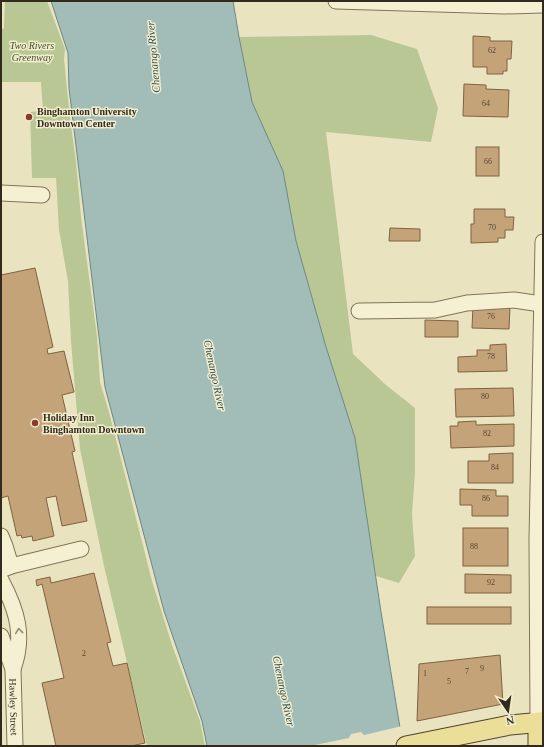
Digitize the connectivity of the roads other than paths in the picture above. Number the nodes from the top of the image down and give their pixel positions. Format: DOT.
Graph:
graph roads {
  1 [pos="336,1"];
  2 [pos="506,3"];
  3 [pos="543,5"];
  4 [pos="1,193"];
  5 [pos="42,195"];
  6 [pos="543,242"];
  7 [pos="543,262"];
  8 [pos="542,304"];
  9 [pos="359,311"];
  10 [pos="541,401"];
  11 [pos="540,504"];
  12 [pos="1,536"];
  13 [pos="81,550"];
  14 [pos="6,568"];
  15 [pos="1,580"];
  16 [pos="1,636"];
  17 [pos="13,669"];
  18 [pos="7,695"];
  19 [pos="541,722"];
  20 [pos="15,746"];
  21 [pos="406,746"];
  22 [pos="538,746"];
  1 -- 2 [label="street"];
  2 -- 3 [label="street"];
  4 -- 5 [label="street"];
  6 -- 7 [label="street"];
  7 -- 8 [label="street"];
  8 -- 9 [label="street"];
  8 -- 10 [label="street"];
  10 -- 11 [label="street"];
  11 -- 19 [label="street"];
  12 -- 14 [label="street"];
  13 -- 14 [label="street"];
  17 -- 15 [label="street, Hawley Street, one-way"];
  16 -- 17 [label="street, Hawley Street"];
  17 -- 18 [label="street, Hawley Street"];
  18 -- 20 [label="street, Hawley Street"];
  19 -- 21 [label="main road"];
  19 -- 22 [label="main road"];
}
